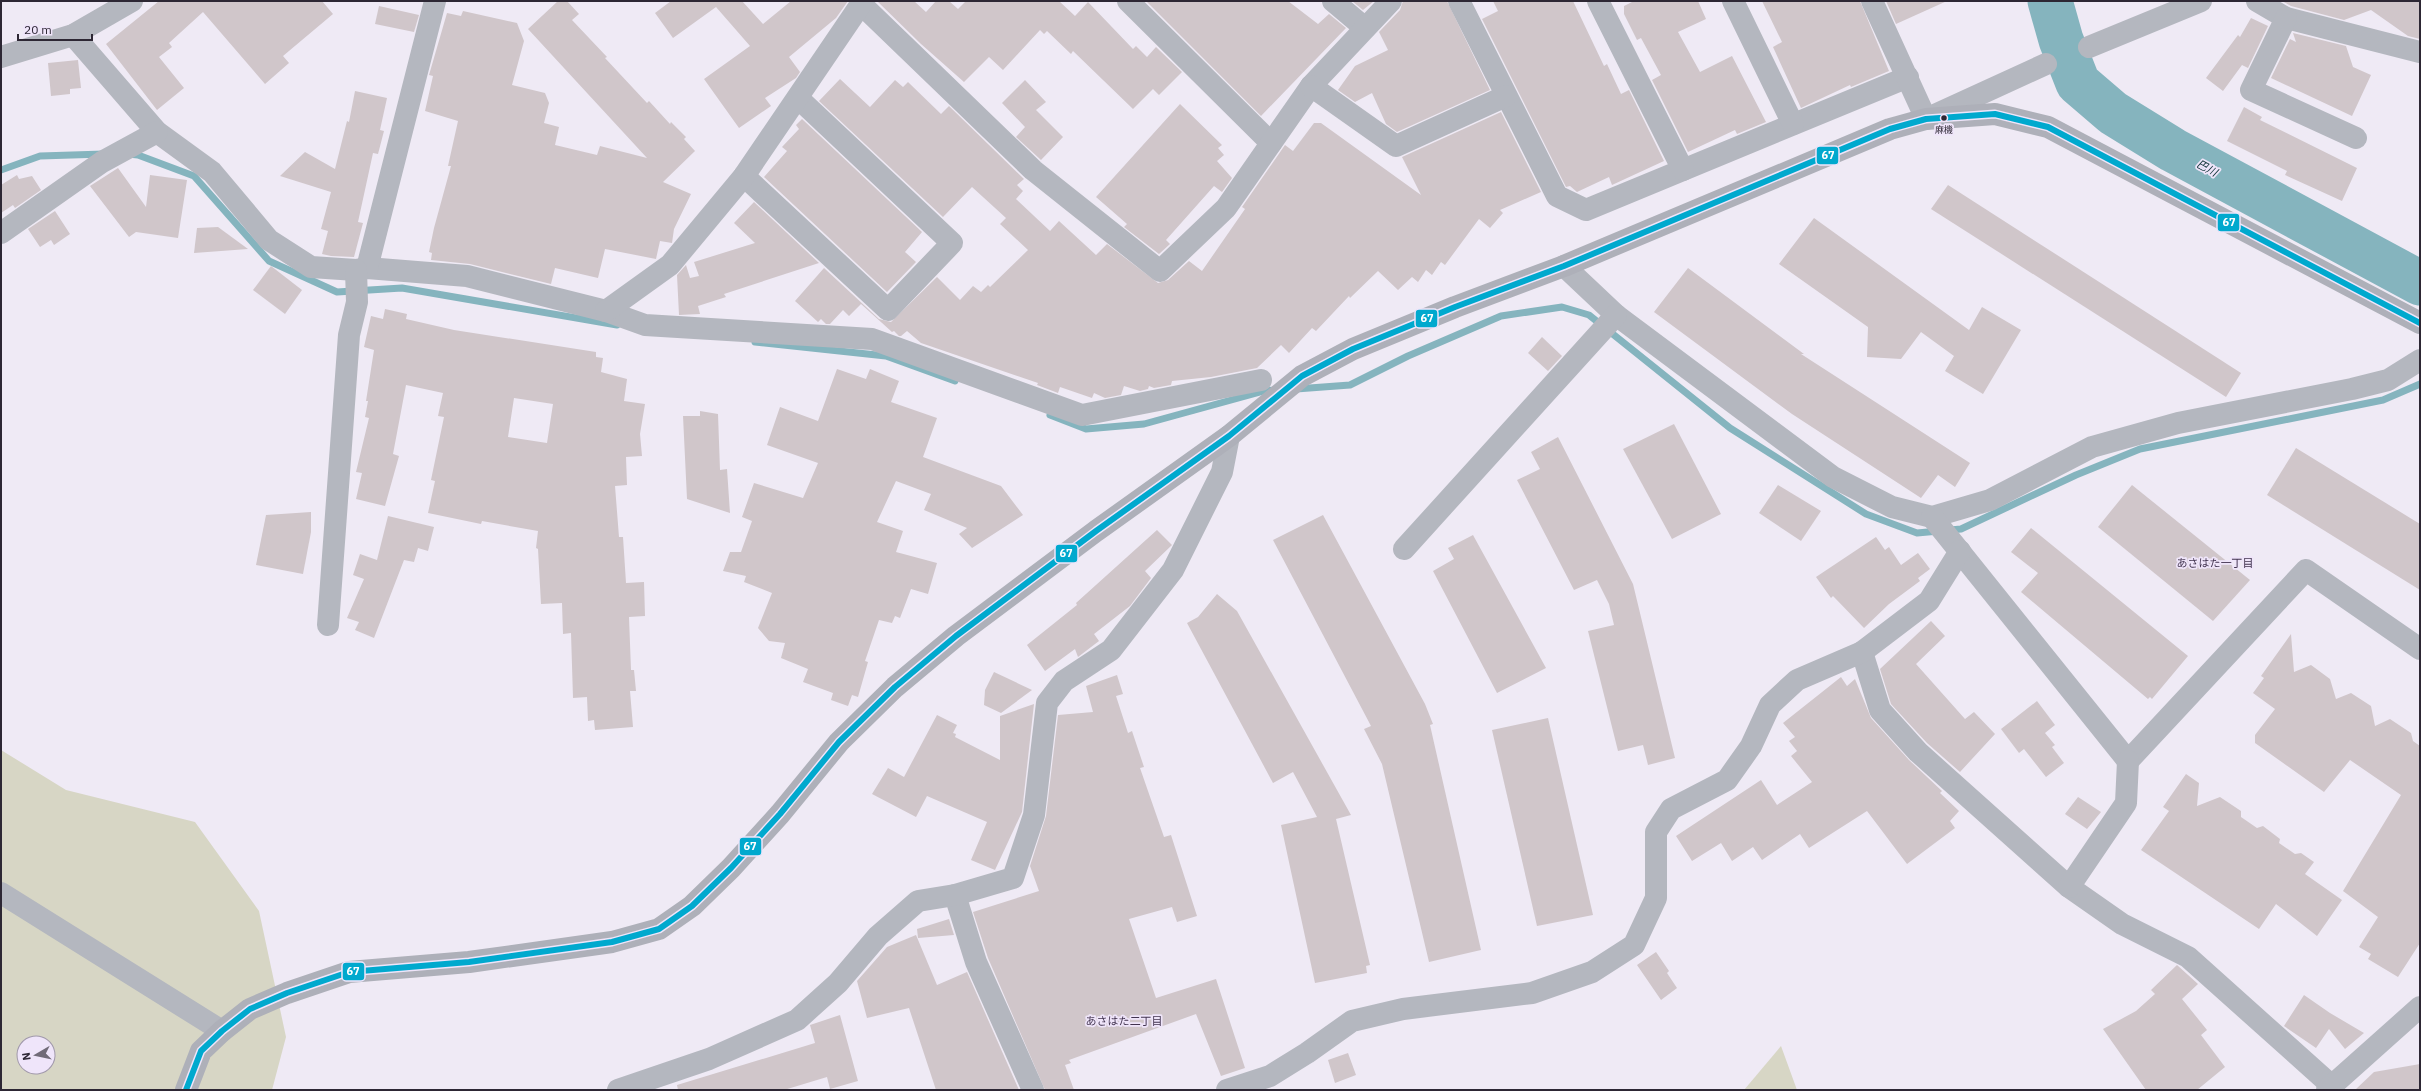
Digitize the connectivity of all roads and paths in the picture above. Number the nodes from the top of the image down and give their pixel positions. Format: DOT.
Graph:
graph roads {
  1 [pos="132,1"];
  2 [pos="435,1"];
  3 [pos="1128,1"];
  4 [pos="1333,1"];
  5 [pos="1391,1"];
  6 [pos="1459,1"];
  7 [pos="1598,1"];
  8 [pos="1733,1"];
  9 [pos="1872,1"];
  10 [pos="2201,1"];
  11 [pos="2257,1"];
  12 [pos="862,2"];
  13 [pos="2286,18"];
  14 [pos="1365,28"];
  15 [pos="73,35"];
  16 [pos="2089,47"];
  17 [pos="2420,52"];
  18 [pos="1,57"];
  19 [pos="2046,64"];
  20 [pos="1908,77"];
  21 [pos="1311,86"];
  22 [pos="1506,96"];
  23 [pos="798,98"];
  24 [pos="1926,119"];
  25 [pos="1793,124"];
  26 [pos="157,132"];
  27 [pos="2356,138"];
  28 [pos="1271,142"];
  29 [pos="1683,170"];
  30 [pos="744,176"];
  31 [pos="1,233"];
  32 [pos="1564,266"];
  33 [pos="359,281"];
  34 [pos="606,311"];
  35 [pos="1616,315"];
  36 [pos="2420,323"];
  37 [pos="2420,360"];
  38 [pos="1261,380"];
  39 [pos="1229,436"];
  40 [pos="1932,517"];
  41 [pos="1404,549"];
  42 [pos="1960,551"];
  43 [pos="328,625"];
  44 [pos="2420,649"];
  45 [pos="1862,652"];
  46 [pos="2128,761"];
  47 [pos="2069,887"];
  48 [pos="1,894"];
  49 [pos="955,895"];
  50 [pos="2420,1007"];
  51 [pos="222,1031"];
  52 [pos="2330,1088"];
  53 [pos="186,1090"];
  54 [pos="618,1090"];
  55 [pos="1033,1090"];
  56 [pos="1227,1090"];
  1 -- 15 [label="street"];
  2 -- 33 [label="street"];
  3 -- 28 [label="street"];
  4 -- 14 [label="street"];
  5 -- 14 [label="street"];
  6 -- 22 [label="street"];
  7 -- 29 [label="street"];
  8 -- 25 [label="street"];
  9 -- 20 [label="street"];
  10 -- 16 [label="street"];
  11 -- 13 [label="street"];
  12 -- 23 [label="street"];
  12 -- 28 [label="street"];
  13 -- 17 [label="street"];
  13 -- 27 [label="street"];
  14 -- 21 [label="street"];
  15 -- 18 [label="street"];
  15 -- 26 [label="street"];
  19 -- 24 [label="street"];
  20 -- 24 [label="street"];
  20 -- 25 [label="street"];
  21 -- 22 [label="street"];
  21 -- 28 [label="street"];
  22 -- 29 [label="street"];
  23 -- 30 [label="street"];
  23 -- 30 [label="street"];
  24 -- 32 [label="main road"];
  24 -- 36 [label="main road"];
  25 -- 29 [label="street"];
  26 -- 31 [label="street"];
  26 -- 33 [label="street"];
  30 -- 34 [label="street"];
  32 -- 35 [label="street"];
  32 -- 39 [label="main road"];
  33 -- 34 [label="street"];
  33 -- 43 [label="street"];
  34 -- 38 [label="street"];
  35 -- 40 [label="street"];
  35 -- 41 [label="street"];
  37 -- 40 [label="street"];
  39 -- 49 [label="street"];
  39 -- 51 [label="main road"];
  40 -- 42 [label="street"];
  42 -- 45 [label="street"];
  42 -- 46 [label="street"];
  44 -- 46 [label="street"];
  45 -- 47 [label="street"];
  45 -- 56 [label="street"];
  46 -- 47 [label="street"];
  47 -- 52 [label="street"];
  48 -- 51 [label="street"];
  49 -- 54 [label="street"];
  49 -- 55 [label="street"];
  50 -- 52 [label="street"];
  51 -- 53 [label="main road"];
}
